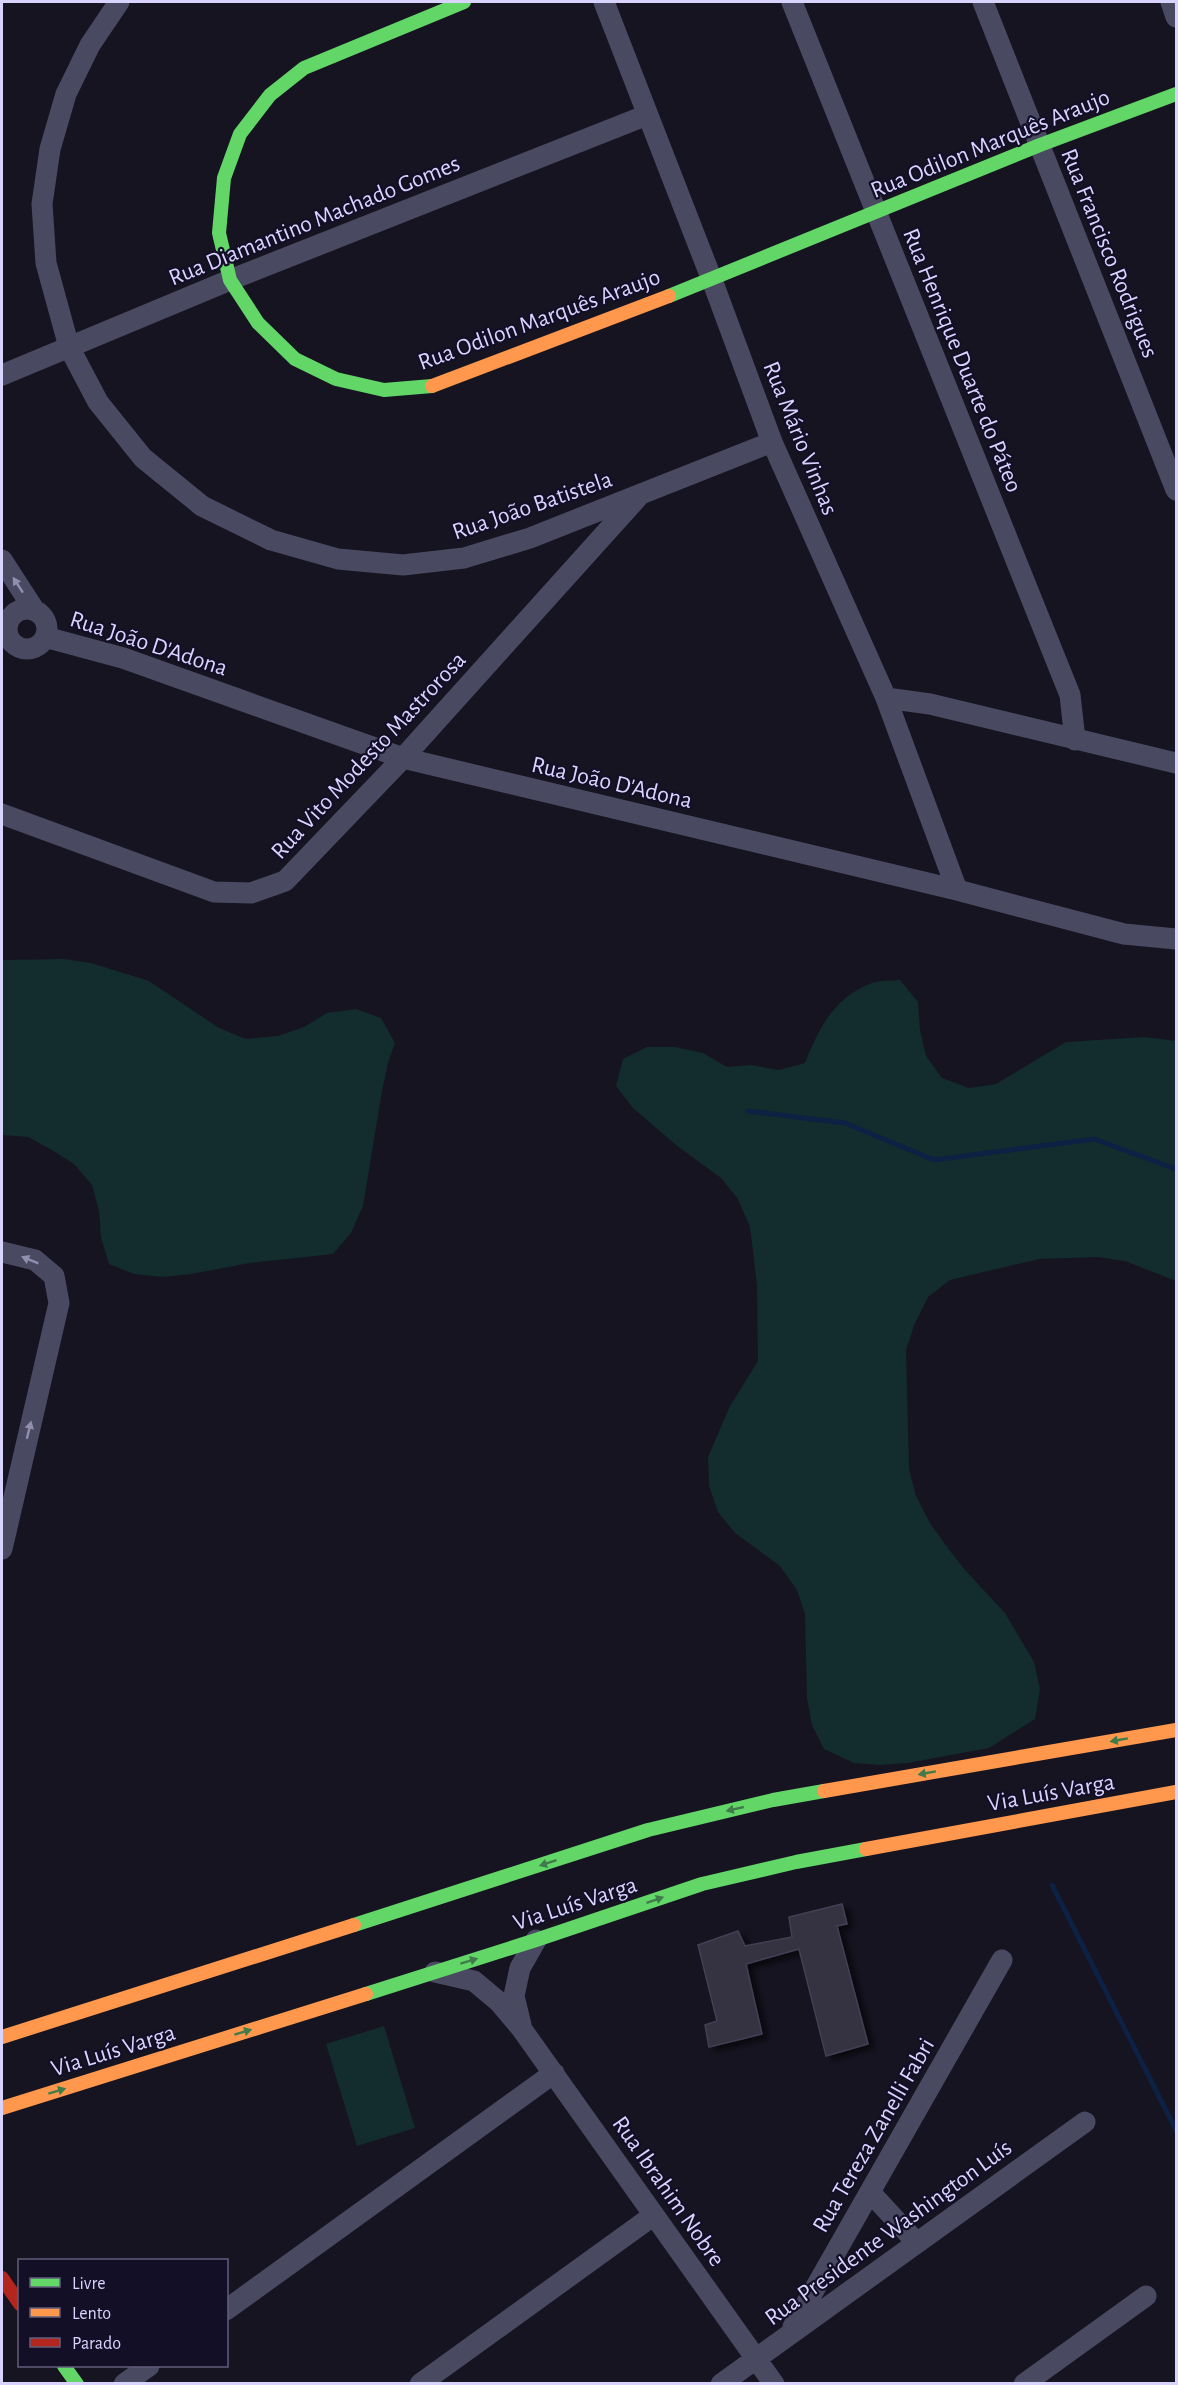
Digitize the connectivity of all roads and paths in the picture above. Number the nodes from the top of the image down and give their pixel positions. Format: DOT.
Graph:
graph roads {
  1 [pos="119,2"];
  2 [pos="464,2"];
  3 [pos="604,2"];
  4 [pos="792,2"];
  5 [pos="983,2"];
  6 [pos="1171,2"];
  7 [pos="1176,17"];
  8 [pos="1176,94"];
  9 [pos="647,115"];
  10 [pos="1040,145"];
  11 [pos="876,213"];
  12 [pos="230,280"];
  13 [pos="712,280"];
  14 [pos="69,347"];
  15 [pos="2,375"];
  16 [pos="772,442"];
  17 [pos="1176,490"];
  18 [pos="641,494"];
  19 [pos="2,560"];
  20 [pos="35,611"];
  21 [pos="4,629"];
  22 [pos="45,637"];
  23 [pos="886,698"];
  24 [pos="1075,740"];
  25 [pos="403,758"];
  26 [pos="1176,763"];
  27 [pos="2,814"];
  28 [pos="957,890"];
  29 [pos="1176,939"];
  30 [pos="2,1252"];
  31 [pos="8,1485"];
  32 [pos="2,1549"];
  33 [pos="1176,1730"];
  34 [pos="1176,1792"];
  35 [pos="536,1940"];
  36 [pos="1002,1960"];
  37 [pos="435,1972"];
  38 [pos="521,2028"];
  39 [pos="2,2037"];
  40 [pos="554,2073"];
  41 [pos="2,2108"];
  42 [pos="1085,2122"];
  43 [pos="870,2192"];
  44 [pos="654,2215"];
  45 [pos="917,2243"];
  46 [pos="2,2278"];
  47 [pos="1146,2296"];
  48 [pos="18,2301"];
  49 [pos="228,2309"];
  50 [pos="789,2335"];
  51 [pos="756,2358"];
  52 [pos="65,2367"];
  53 [pos="148,2367"];
  54 [pos="77,2384"];
  55 [pos="124,2384"];
  56 [pos="420,2384"];
  57 [pos="721,2384"];
  58 [pos="774,2384"];
  59 [pos="1024,2384"];
  1 -- 14 [label="street, Rua João Batistela"];
  2 -- 12 [label="main road, Rua Odilon Marquês Araujo"];
  3 -- 9 [label="street, Rua Mário Vinhas"];
  4 -- 11 [label="street, Rua Henrique Duarte do Páteo"];
  5 -- 10 [label="street, Rua Francisco Rodrigues"];
  6 -- 7 [label="street"];
  8 -- 10 [label="main road, Rua Odilon Marquês Araujo"];
  9 -- 12 [label="street, Rua Diamantino Machado Gomes"];
  9 -- 13 [label="street, Rua Mário Vinhas"];
  10 -- 11 [label="main road, Rua Odilon Marquês Araujo"];
  10 -- 17 [label="street, Rua Francisco Rodrigues"];
  11 -- 13 [label="main road, Rua Odilon Marquês Araujo"];
  11 -- 24 [label="street, Rua Henrique Duarte do Páteo"];
  12 -- 13 [label="main road, Rua Odilon Marquês Araujo"];
  12 -- 14 [label="street, Rua Diamantino Machado Gomes"];
  13 -- 16 [label="street, Rua Mário Vinhas"];
  14 -- 15 [label="street, Rua Diamantino Machado Gomes"];
  14 -- 18 [label="street, Rua João Batistela"];
  16 -- 18 [label="street, Rua João Batistela"];
  16 -- 23 [label="street, Rua Mário Vinhas"];
  18 -- 25 [label="street, Rua Vito Modesto Mastrorosa"];
  20 -- 19 [label="street, one-way"];
  20 -- 21 [label="street"];
  20 -- 22 [label="street"];
  21 -- 22 [label="street"];
  22 -- 25 [label="street, Rua João D'Adona"];
  23 -- 24 [label="street"];
  23 -- 28 [label="street, Rua Mário Vinhas"];
  24 -- 26 [label="street"];
  25 -- 27 [label="street, Rua Vito Modesto Mastrorosa"];
  25 -- 28 [label="street, Rua João D'Adona"];
  28 -- 29 [label="street, Rua João D'Adona"];
  31 -- 30 [label="street, one-way"];
  31 -- 32 [label="street"];
  33 -- 39 [label="main road, Via Luís Varga, one-way"];
  35 -- 34 [label="main road, Via Luís Varga, one-way"];
  37 -- 35 [label="main road, Via Luís Varga, one-way"];
  35 -- 38 [label="street, Rua Ibrahim Nobre"];
  36 -- 43 [label="street, Rua Tereza Zanelli Fabri"];
  37 -- 38 [label="street, Rua Ibrahim Nobre"];
  41 -- 37 [label="main road, Via Luís Varga, one-way"];
  38 -- 40 [label="street, Rua Ibrahim Nobre"];
  40 -- 44 [label="street, Rua Ibrahim Nobre"];
  40 -- 49 [label="street"];
  42 -- 45 [label="street, Rua Presidente Washington Luís"];
  43 -- 45 [label="street"];
  43 -- 50 [label="street, Rua Tereza Zanelli Fabri"];
  44 -- 51 [label="street, Rua Ibrahim Nobre"];
  44 -- 56 [label="street"];
  45 -- 50 [label="street, Rua Presidente Washington Luís"];
  46 -- 48 [label="main road"];
  47 -- 59 [label="street"];
  50 -- 51 [label="street, Rua Presidente Washington Luís"];
  51 -- 57 [label="street, Rua Presidente Washington Luís"];
  51 -- 58 [label="street, Rua Ibrahim Nobre"];
  52 -- 54 [label="main road"];
  53 -- 55 [label="street"];
}
